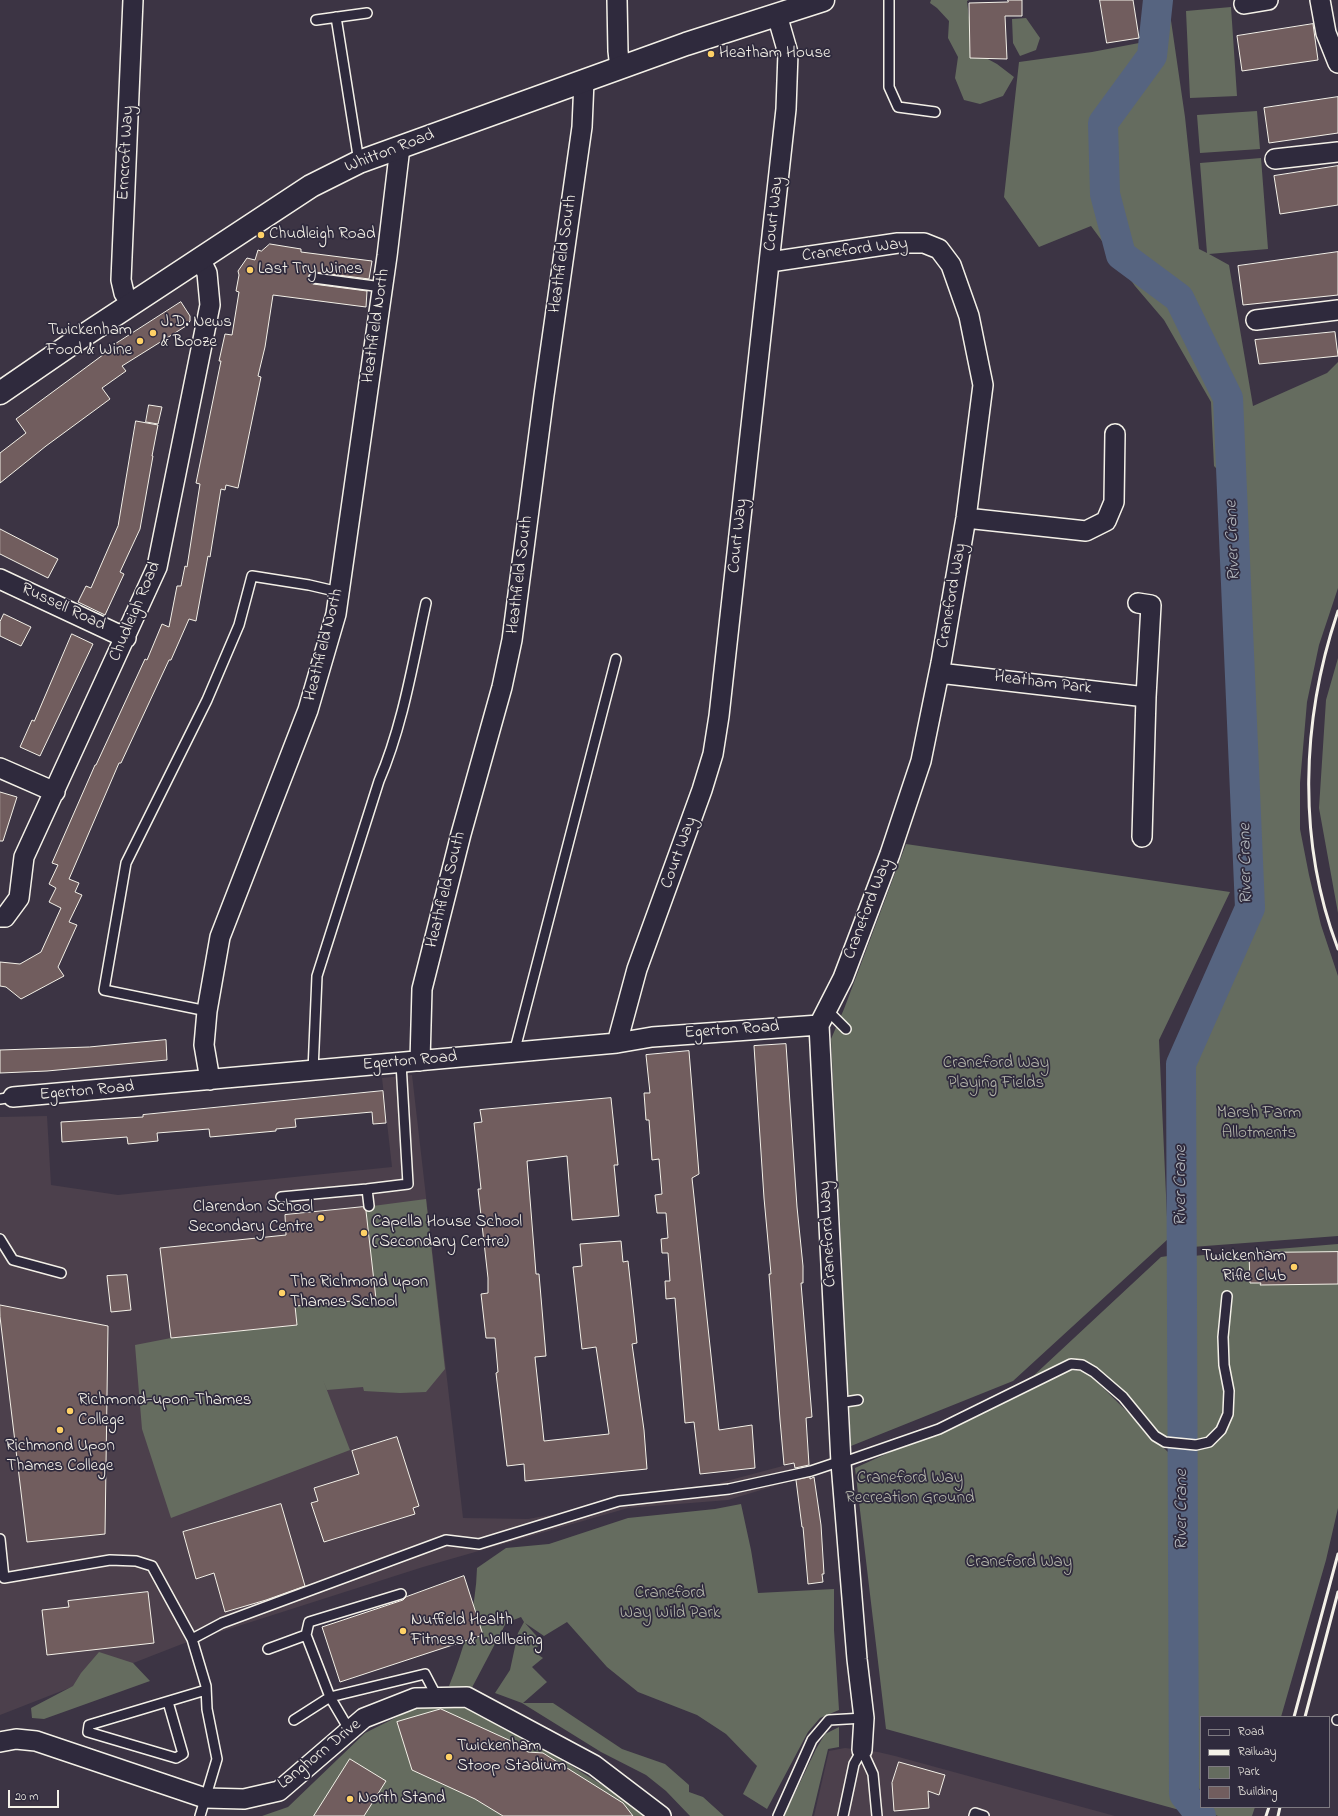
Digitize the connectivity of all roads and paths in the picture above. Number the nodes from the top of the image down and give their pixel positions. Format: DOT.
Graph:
graph roads {
  1 [pos="133,0"];
  2 [pos="617,0"];
  3 [pos="823,0"];
  4 [pos="889,0"];
  5 [pos="1268,0"];
  6 [pos="1320,0"];
  7 [pos="1244,4"];
  8 [pos="785,8"];
  9 [pos="367,13"];
  10 [pos="336,17"];
  11 [pos="316,20"];
  12 [pos="1338,63"];
  13 [pos="620,68"];
  14 [pos="584,81"];
  15 [pos="935,112"];
  16 [pos="400,147"];
  17 [pos="1338,152"];
  18 [pos="1275,159"];
  19 [pos="359,162"];
  20 [pos="200,259"];
  21 [pos="770,262"];
  22 [pos="314,278"];
  23 [pos="382,288"];
  24 [pos="130,304"];
  25 [pos="1338,310"];
  26 [pos="1256,320"];
  27 [pos="0,393"];
  28 [pos="1115,434"];
  29 [pos="966,518"];
  30 [pos="0,579"];
  31 [pos="339,592"];
  32 [pos="426,603"];
  33 [pos="1138,603"];
  34 [pos="126,638"];
  35 [pos="616,660"];
  36 [pos="939,673"];
  37 [pos="1146,697"];
  38 [pos="0,768"];
  39 [pos="55,792"];
  40 [pos="1142,837"];
  41 [pos="0,917"];
  42 [pos="207,1011"];
  43 [pos="823,1018"];
  44 [pos="846,1029"];
  45 [pos="617,1043"];
  46 [pos="514,1053"];
  47 [pos="420,1061"];
  48 [pos="401,1063"];
  49 [pos="312,1071"];
  50 [pos="210,1080"];
  51 [pos="6,1098"];
  52 [pos="366,1190"];
  53 [pos="281,1197"];
  54 [pos="369,1206"];
  55 [pos="0,1239"];
  56 [pos="61,1273"];
  57 [pos="1227,1296"];
  58 [pos="858,1400"];
  59 [pos="838,1403"];
  60 [pos="841,1462"];
  61 [pos="0,1539"];
  62 [pos="401,1594"];
  63 [pos="306,1635"];
  64 [pos="192,1639"];
  65 [pos="268,1649"];
  66 [pos="206,1690"];
  67 [pos="330,1697"];
  68 [pos="437,1697"];
  69 [pos="168,1702"];
  70 [pos="864,1718"];
  71 [pos="294,1720"];
  72 [pos="350,1731"];
  73 [pos="0,1742"];
  74 [pos="862,1750"];
  75 [pos="205,1798"];
  76 [pos="200,1816"];
  77 [pos="661,1816"];
  78 [pos="778,1816"];
  79 [pos="843,1816"];
  80 [pos="877,1816"];
  81 [pos="974,1816"];
  82 [pos="984,1816"];
  1 -- 24 [label="street, Erncroft Way"];
  2 -- 13 [label="street"];
  3 -- 8 [label="main road, Whitton Road"];
  4 -- 15 [label="lane"];
  5 -- 7 [label="street"];
  6 -- 12 [label="street"];
  8 -- 13 [label="main road, Whitton Road"];
  8 -- 21 [label="street, Court Way"];
  9 -- 10 [label="lane"];
  10 -- 11 [label="lane"];
  10 -- 19 [label="lane"];
  13 -- 14 [label="main road, Whitton Road"];
  14 -- 16 [label="main road, Whitton Road"];
  14 -- 47 [label="street, Heathfield South"];
  16 -- 19 [label="main road, Whitton Road"];
  16 -- 23 [label="street, Heathfield North"];
  17 -- 18 [label="street"];
  19 -- 20 [label="main road, Whitton Road"];
  20 -- 24 [label="main road, Whitton Road"];
  20 -- 34 [label="street, Chudleigh Road"];
  21 -- 29 [label="street, Craneford Way"];
  21 -- 45 [label="street, Court Way"];
  22 -- 23 [label="lane"];
  23 -- 31 [label="street, Heathfield North"];
  24 -- 27 [label="main road, Whitton Road"];
  25 -- 26 [label="street"];
  28 -- 29 [label="street"];
  29 -- 36 [label="street, Craneford Way"];
  30 -- 34 [label="street, Russell Road"];
  31 -- 42 [label="street, Heathfield North"];
  31 -- 42 [label="lane"];
  32 -- 49 [label="lane"];
  33 -- 37 [label="street"];
  34 -- 39 [label="street, Chudleigh Road"];
  35 -- 46 [label="lane"];
  36 -- 37 [label="street, Heatham Park"];
  36 -- 43 [label="street, Craneford Way"];
  37 -- 40 [label="street"];
  38 -- 39 [label="street"];
  39 -- 41 [label="street, Chudleigh Road"];
  42 -- 50 [label="street, Heathfield North"];
  43 -- 44 [label="lane"];
  43 -- 45 [label="street, Egerton Road"];
  43 -- 59 [label="street, Craneford Way"];
  45 -- 46 [label="street, Egerton Road"];
  46 -- 47 [label="street, Egerton Road"];
  47 -- 48 [label="street, Egerton Road"];
  48 -- 49 [label="street, Egerton Road"];
  48 -- 52 [label="lane"];
  49 -- 50 [label="street, Egerton Road"];
  50 -- 51 [label="street, Egerton Road"];
  52 -- 53 [label="lane"];
  52 -- 54 [label="lane"];
  55 -- 56 [label="lane"];
  57 -- 60 [label="lane"];
  58 -- 59 [label="lane"];
  59 -- 60 [label="street, Craneford Way"];
  60 -- 64 [label="lane"];
  60 -- 70 [label="street, Craneford Way"];
  61 -- 64 [label="lane"];
  62 -- 63 [label="lane"];
  63 -- 65 [label="lane"];
  63 -- 67 [label="lane"];
  64 -- 66 [label="lane"];
  66 -- 69 [label="lane"];
  66 -- 75 [label="lane"];
  67 -- 68 [label="lane"];
  67 -- 71 [label="lane"];
  67 -- 72 [label="lane"];
  68 -- 72 [label="street, Langhorn Drive"];
  68 -- 77 [label="street, Langhorn Drive"];
  69 -- 69 [label="lane"];
  70 -- 74 [label="street, Craneford Way"];
  70 -- 78 [label="lane"];
  72 -- 75 [label="street, Langhorn Drive"];
  73 -- 75 [label="street, Langhorn Drive"];
  74 -- 79 [label="lane"];
  74 -- 80 [label="lane"];
  75 -- 76 [label="lane"];
  81 -- 82 [label="lane"];
}
